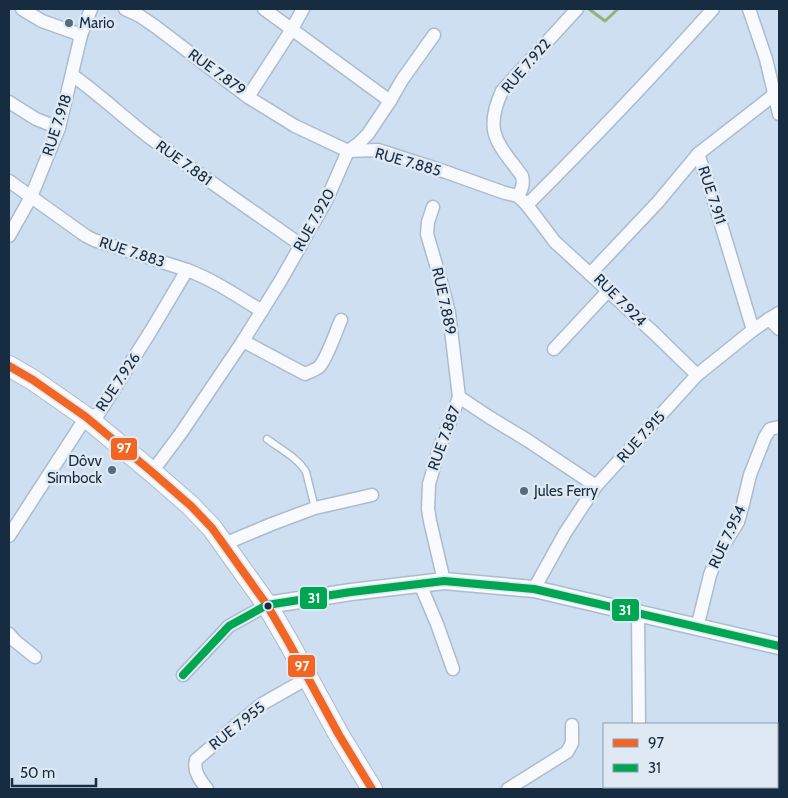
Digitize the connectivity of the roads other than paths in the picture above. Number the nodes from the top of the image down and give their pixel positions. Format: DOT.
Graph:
graph roads {
  1 [pos="22,9"];
  2 [pos="91,9"];
  3 [pos="125,9"];
  4 [pos="264,9"];
  5 [pos="303,9"];
  6 [pos="577,9"];
  7 [pos="713,9"];
  8 [pos="749,9"];
  9 [pos="292,29"];
  10 [pos="81,35"];
  11 [pos="434,35"];
  12 [pos="72,75"];
  13 [pos="775,94"];
  14 [pos="248,96"];
  15 [pos="390,101"];
  16 [pos="9,102"];
  17 [pos="779,114"];
  18 [pos="59,128"];
  19 [pos="348,151"];
  20 [pos="698,154"];
  21 [pos="9,181"];
  22 [pos="31,197"];
  23 [pos="523,200"];
  24 [pos="433,207"];
  25 [pos="9,236"];
  26 [pos="301,245"];
  27 [pos="187,270"];
  28 [pos="590,274"];
  29 [pos="608,291"];
  30 [pos="262,311"];
  31 [pos="774,316"];
  32 [pos="341,320"];
  33 [pos="779,328"];
  34 [pos="753,330"];
  35 [pos="243,341"];
  36 [pos="554,349"];
  37 [pos="9,366"];
  38 [pos="697,375"];
  39 [pos="459,397"];
  40 [pos="86,417"];
  41 [pos="779,427"];
  42 [pos="267,439"];
  43 [pos="152,472"];
  44 [pos="596,486"];
  45 [pos="372,495"];
  46 [pos="315,508"];
  47 [pos="9,536"];
  48 [pos="224,544"];
  49 [pos="444,581"];
  50 [pos="420,584"];
  51 [pos="534,589"];
  52 [pos="267,605"];
  53 [pos="638,614"];
  54 [pos="697,628"];
  55 [pos="9,634"];
  56 [pos="779,646"];
  57 [pos="35,657"];
  58 [pos="453,669"];
  59 [pos="183,675"];
  60 [pos="308,678"];
  61 [pos="640,723"];
  62 [pos="572,725"];
  63 [pos="207,789"];
  64 [pos="372,789"];
  65 [pos="508,789"];
  1 -- 10 [label="street"];
  2 -- 10 [label="street, RUE 7.918"];
  3 -- 14 [label="street, RUE 7.879"];
  4 -- 9 [label="street"];
  5 -- 9 [label="street, RUE 7.879"];
  6 -- 23 [label="street, RUE 7.922"];
  7 -- 23 [label="street"];
  8 -- 13 [label="street"];
  9 -- 14 [label="street, RUE 7.879"];
  9 -- 15 [label="street"];
  10 -- 12 [label="street, RUE 7.918"];
  11 -- 15 [label="street, RUE 7.920"];
  12 -- 18 [label="street, RUE 7.918"];
  12 -- 26 [label="street, RUE 7.881"];
  13 -- 17 [label="street"];
  13 -- 20 [label="street, RUE 7.911"];
  14 -- 19 [label="street, RUE 7.885"];
  15 -- 19 [label="street, RUE 7.920"];
  16 -- 18 [label="street"];
  18 -- 22 [label="street, RUE 7.918"];
  19 -- 23 [label="street, RUE 7.885"];
  19 -- 26 [label="street, RUE 7.920"];
  20 -- 28 [label="street, RUE 7.924"];
  20 -- 34 [label="street, RUE 7.911"];
  21 -- 22 [label="street, RUE 7.883"];
  22 -- 25 [label="street, RUE 7.918"];
  22 -- 27 [label="street, RUE 7.883"];
  23 -- 28 [label="street"];
  24 -- 39 [label="street, RUE 7.889"];
  26 -- 30 [label="street, RUE 7.920"];
  27 -- 30 [label="street, RUE 7.883"];
  27 -- 40 [label="street, RUE 7.926"];
  28 -- 29 [label="street, RUE 7.924"];
  29 -- 36 [label="street"];
  29 -- 38 [label="street, RUE 7.924"];
  30 -- 35 [label="street, RUE 7.920"];
  31 -- 33 [label="street"];
  31 -- 34 [label="street, RUE 7.915"];
  32 -- 35 [label="street"];
  34 -- 38 [label="street, RUE 7.915"];
  35 -- 43 [label="street, RUE 7.920"];
  37 -- 40 [label="main road"];
  38 -- 44 [label="street, RUE 7.915"];
  39 -- 44 [label="street, RUE 7.887"];
  39 -- 49 [label="street, RUE 7.887"];
  40 -- 43 [label="main road"];
  40 -- 47 [label="street, RUE 7.926"];
  41 -- 54 [label="street, RUE 7.954"];
  42 -- 46 [label="lane"];
  43 -- 48 [label="main road"];
  44 -- 51 [label="street, RUE 7.915"];
  45 -- 46 [label="street"];
  46 -- 48 [label="street"];
  48 -- 52 [label="main road"];
  49 -- 50 [label="street"];
  49 -- 51 [label="street"];
  50 -- 52 [label="street"];
  50 -- 58 [label="street"];
  51 -- 53 [label="street"];
  52 -- 59 [label="street"];
  52 -- 60 [label="main road"];
  53 -- 54 [label="street"];
  53 -- 61 [label="street"];
  54 -- 56 [label="street"];
  55 -- 57 [label="street"];
  60 -- 63 [label="street, RUE 7.955"];
  60 -- 64 [label="main road"];
  62 -- 65 [label="street"];
}
